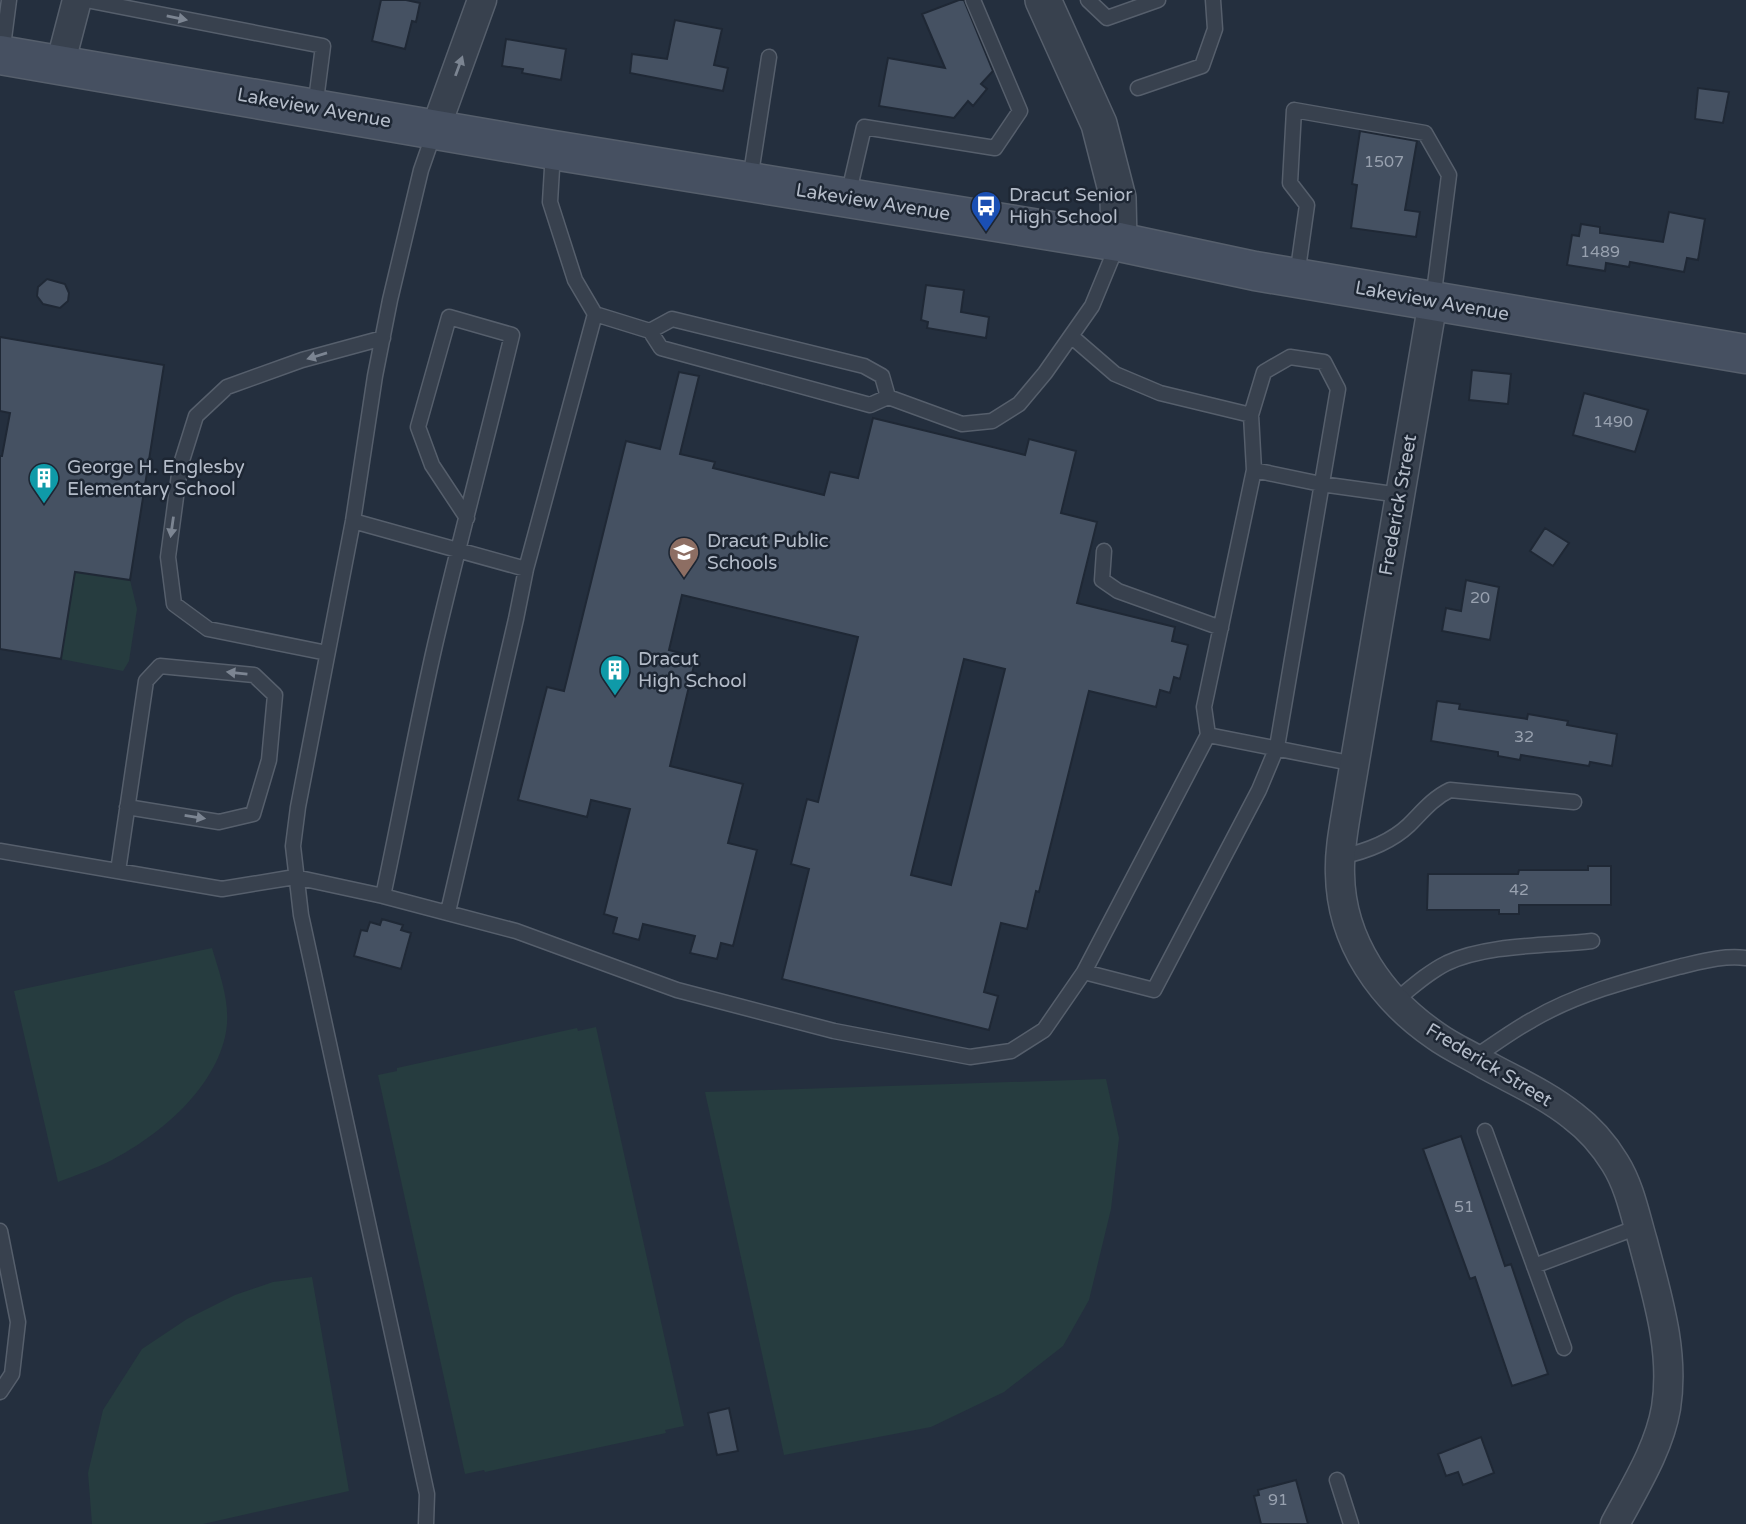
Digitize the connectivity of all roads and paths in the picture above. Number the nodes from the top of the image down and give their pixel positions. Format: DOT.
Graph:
graph roads {
  1 [pos="11,0"];
  2 [pos="19,0"];
  3 [pos="77,0"];
  4 [pos="86,0"];
  5 [pos="482,0"];
  6 [pos="973,0"];
  7 [pos="1088,0"];
  8 [pos="1158,0"];
  9 [pos="1213,0"];
  10 [pos="1048,2"];
  11 [pos="1,55"];
  12 [pos="769,57"];
  13 [pos="60,65"];
  14 [pos="1138,88"];
  15 [pos="315,108"];
  16 [pos="435,130"];
  17 [pos="554,150"];
  18 [pos="750,182"];
  19 [pos="847,198"];
  20 [pos="1119,242"];
  21 [pos="1297,278"];
  22 [pos="1433,301"];
  23 [pos="594,314"];
  24 [pos="650,331"];
  25 [pos="1071,336"];
  26 [pos="383,338"];
  27 [pos="1746,354"];
  28 [pos="888,397"];
  29 [pos="1251,415"];
  30 [pos="1254,470"];
  31 [pos="1321,484"];
  32 [pos="1400,495"];
  33 [pos="467,518"];
  34 [pos="353,521"];
  35 [pos="459,550"];
  36 [pos="1104,551"];
  37 [pos="526,569"];
  38 [pos="1221,628"];
  39 [pos="327,653"];
  40 [pos="1208,735"];
  41 [pos="1277,747"];
  42 [pos="1355,764"];
  43 [pos="1574,802"];
  44 [pos="127,807"];
  45 [pos="0,851"];
  46 [pos="1340,858"];
  47 [pos="118,871"];
  48 [pos="295,877"];
  49 [pos="383,896"];
  50 [pos="448,912"];
  51 [pos="1592,941"];
  52 [pos="1746,958"];
  53 [pos="1084,972"];
  54 [pos="1395,1002"];
  55 [pos="1474,1058"];
  56 [pos="1485,1131"];
  57 [pos="1638,1227"];
  58 [pos="0,1231"];
  59 [pos="1534,1266"];
  60 [pos="1564,1348"];
  61 [pos="0,1392"];
  62 [pos="1337,1480"];
  63 [pos="426,1524"];
  64 [pos="1351,1524"];
  65 [pos="1615,1524"];
  1 -- 2 [label="lane"];
  1 -- 11 [label="lane"];
  3 -- 13 [label="street"];
  4 -- 15 [label="lane, one-way"];
  16 -- 5 [label="street, one-way"];
  6 -- 19 [label="lane"];
  7 -- 8 [label="lane"];
  9 -- 14 [label="lane"];
  10 -- 20 [label="street"];
  11 -- 13 [label="main road, Lakeview Avenue"];
  12 -- 18 [label="lane"];
  13 -- 15 [label="main road, Lakeview Avenue"];
  15 -- 16 [label="main road, Lakeview Avenue"];
  16 -- 17 [label="main road, Lakeview Avenue"];
  16 -- 26 [label="lane"];
  17 -- 18 [label="main road, Lakeview Avenue"];
  17 -- 23 [label="lane"];
  18 -- 19 [label="main road, Lakeview Avenue"];
  19 -- 20 [label="main road, Lakeview Avenue"];
  20 -- 21 [label="main road, Lakeview Avenue"];
  20 -- 25 [label="lane"];
  21 -- 22 [label="main road, Lakeview Avenue"];
  21 -- 22 [label="lane"];
  22 -- 27 [label="main road, Lakeview Avenue"];
  22 -- 32 [label="street, Frederick Street"];
  23 -- 24 [label="lane"];
  23 -- 37 [label="lane"];
  24 -- 28 [label="lane"];
  24 -- 28 [label="lane"];
  25 -- 28 [label="lane"];
  25 -- 29 [label="lane"];
  26 -- 34 [label="lane"];
  26 -- 39 [label="lane, one-way"];
  29 -- 30 [label="lane"];
  29 -- 31 [label="lane"];
  30 -- 31 [label="lane"];
  30 -- 38 [label="lane"];
  31 -- 32 [label="lane"];
  31 -- 41 [label="lane"];
  32 -- 42 [label="street, Frederick Street"];
  33 -- 33 [label="lane"];
  33 -- 35 [label="lane"];
  34 -- 35 [label="lane"];
  34 -- 39 [label="lane"];
  35 -- 37 [label="lane"];
  35 -- 49 [label="lane"];
  36 -- 38 [label="lane"];
  37 -- 50 [label="lane"];
  38 -- 40 [label="lane"];
  39 -- 48 [label="lane"];
  40 -- 41 [label="lane"];
  40 -- 53 [label="lane"];
  41 -- 42 [label="lane"];
  41 -- 53 [label="lane"];
  42 -- 46 [label="street, Frederick Street"];
  43 -- 46 [label="lane"];
  44 -- 44 [label="lane, one-way"];
  44 -- 47 [label="lane"];
  45 -- 47 [label="lane"];
  46 -- 54 [label="street, Frederick Street"];
  47 -- 48 [label="lane"];
  48 -- 49 [label="lane"];
  48 -- 63 [label="lane"];
  49 -- 50 [label="lane"];
  50 -- 53 [label="lane"];
  51 -- 54 [label="lane"];
  52 -- 55 [label="lane"];
  54 -- 55 [label="street, Frederick Street"];
  55 -- 57 [label="street, Frederick Street"];
  56 -- 59 [label="lane"];
  57 -- 59 [label="lane"];
  57 -- 65 [label="street, Frederick Street"];
  58 -- 61 [label="lane"];
  59 -- 60 [label="lane"];
  62 -- 64 [label="lane"];
}
